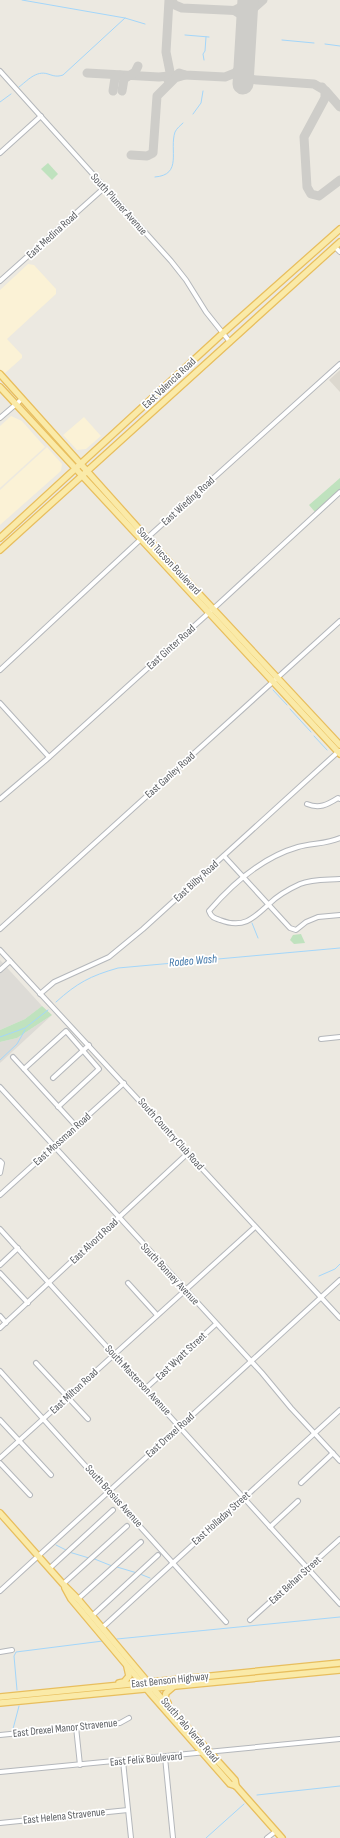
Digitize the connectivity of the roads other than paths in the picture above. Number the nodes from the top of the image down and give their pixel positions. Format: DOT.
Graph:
graph roads {
  1 [pos="0,71"];
  2 [pos="41,116"];
  3 [pos="0,152"];
  4 [pos="104,188"];
  5 [pos="340,230"];
  6 [pos="340,242"];
  7 [pos="335,247"];
  8 [pos="340,252"];
  9 [pos="0,281"];
  10 [pos="223,333"];
  11 [pos="230,342"];
  12 [pos="340,364"];
  13 [pos="0,374"];
  14 [pos="0,387"];
  15 [pos="22,399"];
  16 [pos="16,404"];
  17 [pos="147,404"];
  18 [pos="153,411"];
  19 [pos="0,418"];
  20 [pos="81,464"];
  21 [pos="75,469"];
  22 [pos="88,471"];
  23 [pos="81,476"];
  24 [pos="340,492"];
  25 [pos="2,536"];
  26 [pos="147,538"];
  27 [pos="141,539"];
  28 [pos="9,542"];
  29 [pos="0,550"];
  30 [pos="213,609"];
  31 [pos="208,613"];
  32 [pos="340,621"];
  33 [pos="0,670"];
  34 [pos="275,680"];
  35 [pos="0,703"];
  36 [pos="340,745"];
  37 [pos="339,752"];
  38 [pos="49,758"];
  39 [pos="0,799"];
  40 [pos="340,799"];
  41 [pos="307,804"];
  42 [pos="340,838"];
  43 [pos="224,856"];
  44 [pos="244,878"];
  45 [pos="340,879"];
  46 [pos="269,904"];
  47 [pos="340,915"];
  48 [pos="0,929"];
  49 [pos="0,950"];
  50 [pos="10,961"];
  51 [pos="0,970"];
  52 [pos="40,994"];
  53 [pos="340,1037"];
  54 [pos="321,1038"];
  55 [pos="89,1045"];
  56 [pos="83,1051"];
  57 [pos="13,1057"];
  58 [pos="24,1069"];
  59 [pos="52,1078"];
  60 [pos="124,1083"];
  61 [pos="0,1087"];
  62 [pos="58,1107"];
  63 [pos="76,1126"];
  64 [pos="54,1146"];
  65 [pos="188,1153"];
  66 [pos="0,1160"];
  67 [pos="0,1173"];
  68 [pos="0,1195"];
  69 [pos="119,1218"];
  70 [pos="255,1227"];
  71 [pos="0,1229"];
  72 [pos="18,1248"];
  73 [pos="0,1265"];
  74 [pos="0,1273"];
  75 [pos="340,1280"];
  76 [pos="50,1283"];
  77 [pos="128,1283"];
  78 [pos="185,1290"];
  79 [pos="321,1297"];
  80 [pos="28,1303"];
  81 [pos="157,1315"];
  82 [pos="0,1316"];
  83 [pos="340,1318"];
  84 [pos="6,1323"];
  85 [pos="216,1324"];
  86 [pos="0,1328"];
  87 [pos="114,1354"];
  88 [pos="251,1361"];
  89 [pos="36,1363"];
  90 [pos="0,1371"];
  91 [pos="145,1389"];
  92 [pos="68,1398"];
  93 [pos="340,1410"];
  94 [pos="44,1419"];
  95 [pos="88,1419"];
  96 [pos="0,1420"];
  97 [pos="180,1426"];
  98 [pos="315,1433"];
  99 [pos="19,1441"];
  100 [pos="333,1453"];
  101 [pos="0,1458"];
  102 [pos="340,1461"];
  103 [pos="0,1463"];
  104 [pos="51,1475"];
  105 [pos="301,1483"];
  106 [pos="108,1491"];
  107 [pos="30,1495"];
  108 [pos="244,1498"];
  109 [pos="298,1501"];
  110 [pos="113,1510"];
  111 [pos="0,1514"];
  112 [pos="127,1526"];
  113 [pos="270,1527"];
  114 [pos="340,1539"];
  115 [pos="141,1542"];
  116 [pos="158,1555"];
  117 [pos="38,1556"];
  118 [pos="174,1562"];
  119 [pos="50,1568"];
  120 [pos="308,1568"];
  121 [pos="63,1584"];
  122 [pos="0,1591"];
  123 [pos="78,1599"];
  124 [pos="340,1604"];
  125 [pos="93,1615"];
  126 [pos="250,1620"];
  127 [pos="226,1622"];
  128 [pos="103,1627"];
  129 [pos="12,1650"];
  130 [pos="0,1652"];
  131 [pos="340,1663"];
  132 [pos="126,1665"];
  133 [pos="268,1670"];
  134 [pos="340,1670"];
  135 [pos="269,1676"];
  136 [pos="148,1682"];
  137 [pos="141,1683"];
  138 [pos="178,1685"];
  139 [pos="111,1686"];
  140 [pos="153,1688"];
  141 [pos="146,1689"];
  142 [pos="0,1697"];
  143 [pos="0,1703"];
  144 [pos="170,1708"];
  145 [pos="129,1718"];
  146 [pos="76,1727"];
  147 [pos="0,1735"];
  148 [pos="340,1739"];
  149 [pos="202,1753"];
  150 [pos="210,1753"];
  151 [pos="165,1757"];
  152 [pos="123,1761"];
  153 [pos="80,1765"];
  154 [pos="0,1772"];
  155 [pos="236,1786"];
  156 [pos="128,1810"];
  157 [pos="0,1823"];
  158 [pos="276,1830"];
  159 [pos="131,1838"];
  160 [pos="173,1838"];
  161 [pos="267,1838"];
  162 [pos="282,1838"];
  1 -- 2 [label="street, South Plumer Avenue"];
  2 -- 3 [label="street"];
  2 -- 4 [label="street, South Plumer Avenue"];
  4 -- 9 [label="street, East Medina Road"];
  4 -- 10 [label="street, South Plumer Avenue"];
  5 -- 10 [label="main road, East Valencia Road"];
  6 -- 7 [label="main road, East Valencia Road"];
  7 -- 8 [label="street"];
  7 -- 11 [label="main road, East Valencia Road"];
  10 -- 11 [label="street, South Plumer Avenue"];
  10 -- 17 [label="main road, East Valencia Road"];
  11 -- 18 [label="main road, East Valencia Road"];
  12 -- 26 [label="street, East Wieding Road"];
  13 -- 15 [label="main road, South Tucson Boulevard"];
  14 -- 16 [label="main road, South Tucson Boulevard"];
  15 -- 16 [label="street"];
  15 -- 20 [label="main road, South Tucson Boulevard"];
  16 -- 19 [label="street"];
  16 -- 21 [label="main road, South Tucson Boulevard"];
  17 -- 18 [label="main road"];
  17 -- 20 [label="main road, East Valencia Road"];
  18 -- 22 [label="main road, East Valencia Road"];
  20 -- 21 [label="main road, East Valencia Road"];
  20 -- 22 [label="main road, South Tucson Boulevard"];
  21 -- 23 [label="main road, South Tucson Boulevard"];
  21 -- 25 [label="main road, East Valencia Road"];
  22 -- 23 [label="main road, East Valencia Road"];
  22 -- 26 [label="main road, South Tucson Boulevard"];
  23 -- 27 [label="main road, South Tucson Boulevard"];
  23 -- 28 [label="main road, East Valencia Road"];
  24 -- 30 [label="street, East Ginter Road"];
  25 -- 28 [label="main road"];
  26 -- 27 [label="street"];
  26 -- 30 [label="main road, South Tucson Boulevard"];
  27 -- 31 [label="main road, South Tucson Boulevard"];
  27 -- 33 [label="street"];
  28 -- 29 [label="main road, East Valencia Road"];
  30 -- 31 [label="street, East Ginter Road"];
  30 -- 34 [label="main road, South Tucson Boulevard"];
  31 -- 34 [label="main road, South Tucson Boulevard"];
  31 -- 38 [label="street, East Ginter Road"];
  32 -- 34 [label="street, East Ganley Road"];
  34 -- 36 [label="main road, South Tucson Boulevard"];
  34 -- 37 [label="main road, South Tucson Boulevard"];
  34 -- 48 [label="street, East Ganley Road"];
  35 -- 38 [label="street"];
  37 -- 43 [label="street, East Bilby Road"];
  38 -- 39 [label="street, East Ginter Road"];
  40 -- 41 [label="street"];
  42 -- 44 [label="street"];
  43 -- 44 [label="street"];
  43 -- 52 [label="street, East Bilby Road"];
  44 -- 46 [label="street"];
  44 -- 46 [label="street"];
  45 -- 46 [label="street"];
  46 -- 47 [label="street"];
  49 -- 50 [label="street, South Country Club Road"];
  50 -- 51 [label="street"];
  50 -- 52 [label="street, South Country Club Road"];
  52 -- 55 [label="street, South Country Club Road"];
  53 -- 54 [label="street"];
  55 -- 56 [label="street"];
  55 -- 60 [label="street, South Country Club Road"];
  56 -- 58 [label="street"];
  56 -- 59 [label="street"];
  56 -- 62 [label="street"];
  57 -- 58 [label="street"];
  58 -- 62 [label="street"];
  60 -- 63 [label="street, East Mossman Road"];
  60 -- 65 [label="street, South Country Club Road"];
  61 -- 64 [label="street, South Bonney Avenue"];
  62 -- 63 [label="street"];
  63 -- 64 [label="street, East Mossman Road"];
  64 -- 68 [label="street, East Mossman Road"];
  64 -- 69 [label="street, South Bonney Avenue"];
  65 -- 69 [label="street, East Alvord Road"];
  65 -- 70 [label="street, South Country Club Road"];
  66 -- 67 [label="street"];
  69 -- 76 [label="street, East Alvord Road"];
  69 -- 78 [label="street, South Bonney Avenue"];
  70 -- 78 [label="street, East Milton Road"];
  70 -- 79 [label="street, South Country Club Road"];
  71 -- 72 [label="street, South Masterson Avenue"];
  72 -- 73 [label="street"];
  72 -- 76 [label="street, South Masterson Avenue"];
  74 -- 80 [label="street"];
  75 -- 79 [label="street, East Drexel Road"];
  76 -- 80 [label="street, East Alvord Road"];
  76 -- 87 [label="street, South Masterson Avenue"];
  77 -- 81 [label="street"];
  78 -- 81 [label="street, East Milton Road"];
  78 -- 85 [label="street, South Bonney Avenue"];
  79 -- 83 [label="street, South Country Club Road"];
  79 -- 88 [label="street, East Drexel Road"];
  80 -- 84 [label="street, East Alvord Road"];
  81 -- 87 [label="street, East Milton Road"];
  82 -- 84 [label="street"];
  84 -- 86 [label="street, East Alvord Road"];
  85 -- 88 [label="street, South Bonney Avenue"];
  85 -- 91 [label="street, East Wyatt Street"];
  87 -- 91 [label="street, South Masterson Avenue"];
  87 -- 92 [label="street, East Milton Road"];
  88 -- 97 [label="street, East Drexel Road"];
  88 -- 98 [label="street, South Bonney Avenue"];
  89 -- 92 [label="street"];
  90 -- 94 [label="street, South Brosius Avenue"];
  91 -- 97 [label="street, South Masterson Avenue"];
  92 -- 94 [label="street, East Milton Road"];
  92 -- 95 [label="street"];
  93 -- 98 [label="street, East Holladay Street"];
  94 -- 99 [label="street, East Milton Road"];
  94 -- 106 [label="street, South Brosius Avenue"];
  96 -- 99 [label="street"];
  97 -- 106 [label="street, East Drexel Road"];
  97 -- 108 [label="street, South Masterson Avenue"];
  98 -- 100 [label="street, South Bonney Avenue"];
  98 -- 108 [label="street, East Holladay Street"];
  99 -- 101 [label="street, East Milton Road"];
  99 -- 104 [label="street"];
  100 -- 102 [label="street, South Bonney Avenue"];
  100 -- 105 [label="street"];
  103 -- 107 [label="street"];
  106 -- 117 [label="street, East Drexel Road"];
  106 -- 118 [label="street, South Brosius Avenue"];
  108 -- 113 [label="street, South Masterson Avenue"];
  108 -- 118 [label="street, East Holladay Street"];
  109 -- 113 [label="street"];
  110 -- 119 [label="street"];
  111 -- 117 [label="main road, South Palo Verde Road"];
  112 -- 121 [label="street"];
  113 -- 120 [label="street, South Masterson Avenue"];
  114 -- 120 [label="street, East Behan Street"];
  115 -- 123 [label="street"];
  116 -- 125 [label="street"];
  117 -- 119 [label="main road, South Palo Verde Road"];
  117 -- 122 [label="street, East Drexel Road"];
  118 -- 127 [label="street, South Brosius Avenue"];
  118 -- 128 [label="street, East Holladay Street"];
  119 -- 121 [label="main road, South Palo Verde Road"];
  120 -- 124 [label="street, South Masterson Avenue"];
  120 -- 126 [label="street, East Behan Street"];
  121 -- 123 [label="main road, South Palo Verde Road"];
  121 -- 132 [label="main road, South Palo Verde Road"];
  123 -- 125 [label="main road, South Palo Verde Road"];
  125 -- 128 [label="main road, South Palo Verde Road"];
  128 -- 136 [label="main road, South Palo Verde Road"];
  129 -- 130 [label="street"];
  131 -- 133 [label="main road, East Benson Highway"];
  132 -- 137 [label="main road, South Palo Verde Road"];
  132 -- 139 [label="main road"];
  133 -- 135 [label="main road"];
  133 -- 136 [label="main road, East Benson Highway"];
  134 -- 135 [label="main road, East Benson Highway"];
  135 -- 138 [label="main road, East Benson Highway"];
  136 -- 137 [label="main road, East Benson Highway"];
  136 -- 140 [label="main road, South Palo Verde Road"];
  137 -- 139 [label="main road, East Benson Highway"];
  137 -- 141 [label="main road, South Palo Verde Road"];
  138 -- 140 [label="main road, East Benson Highway"];
  138 -- 144 [label="main road"];
  139 -- 142 [label="main road, East Benson Highway"];
  140 -- 141 [label="main road, East Benson Highway"];
  140 -- 144 [label="main road, South Palo Verde Road"];
  141 -- 143 [label="main road, East Benson Highway"];
  141 -- 149 [label="main road, South Palo Verde Road"];
  144 -- 150 [label="main road, South Palo Verde Road"];
  145 -- 146 [label="street, East Drexel Manor Stravenue"];
  146 -- 147 [label="street, East Drexel Manor Stravenue"];
  146 -- 153 [label="street"];
  148 -- 150 [label="street, East Felix Boulevard"];
  149 -- 150 [label="street, East Felix Boulevard"];
  149 -- 151 [label="street, East Felix Boulevard"];
  149 -- 155 [label="main road, South Palo Verde Road"];
  150 -- 155 [label="main road, South Palo Verde Road"];
  151 -- 152 [label="street, East Felix Boulevard"];
  151 -- 160 [label="street"];
  152 -- 153 [label="street, East Felix Boulevard"];
  152 -- 156 [label="street"];
  153 -- 154 [label="street, East Felix Boulevard"];
  155 -- 158 [label="main road, South Palo Verde Road"];
  156 -- 157 [label="street, East Helena Stravenue"];
  156 -- 159 [label="street"];
  158 -- 161 [label="street"];
  158 -- 162 [label="main road, South Palo Verde Road"];
}
